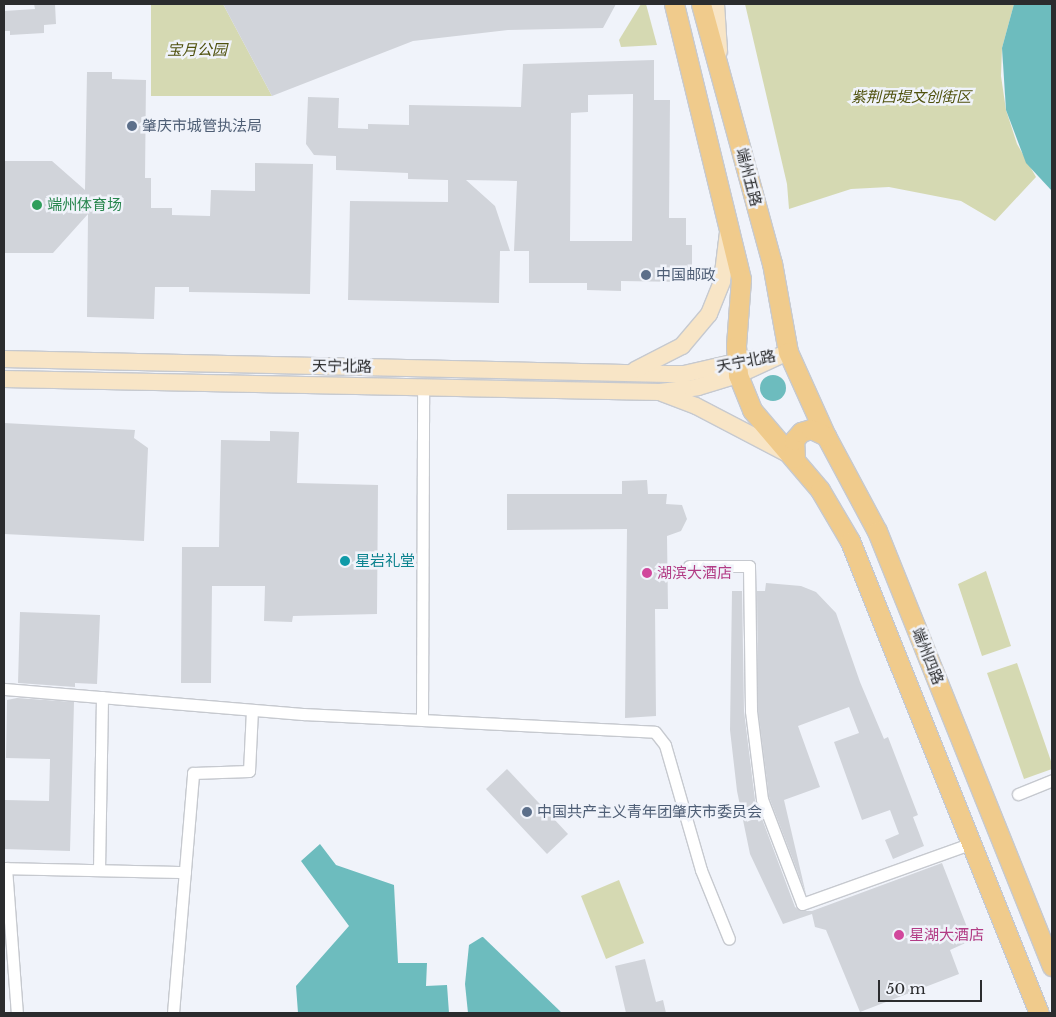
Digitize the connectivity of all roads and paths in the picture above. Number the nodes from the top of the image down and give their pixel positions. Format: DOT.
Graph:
graph roads {
  1 [pos="674,4"];
  2 [pos="701,4"];
  3 [pos="716,4"];
  4 [pos="720,68"];
  5 [pos="729,223"];
  6 [pos="788,352"];
  7 [pos="4,359"];
  8 [pos="737,368"];
  9 [pos="633,371"];
  10 [pos="4,379"];
  11 [pos="423,388"];
  12 [pos="660,392"];
  13 [pos="826,436"];
  14 [pos="795,458"];
  15 [pos="689,566"];
  16 [pos="4,689"];
  17 [pos="102,698"];
  18 [pos="252,710"];
  19 [pos="422,718"];
  20 [pos="1052,780"];
  21 [pos="1018,794"];
  22 [pos="970,844"];
  23 [pos="5,868"];
  24 [pos="99,870"];
  25 [pos="185,872"];
  26 [pos="729,939"];
  27 [pos="1052,966"];
  28 [pos="18,1013"];
  29 [pos="173,1013"];
  30 [pos="1039,1013"];
  1 -- 5 [label="main road, 端州五路"];
  2 -- 4 [label="main road, 端州五路"];
  3 -- 4 [label="main road"];
  4 -- 6 [label="main road, 端州五路"];
  5 -- 8 [label="main road, 端州五路"];
  5 -- 9 [label="main road"];
  6 -- 8 [label="main road, 天宁北路"];
  6 -- 13 [label="main road, 端州四路"];
  7 -- 9 [label="main road, 天宁北路"];
  8 -- 9 [label="main road, 天宁北路"];
  8 -- 12 [label="main road, 天宁北路"];
  8 -- 14 [label="main road, 端州四路"];
  10 -- 11 [label="main road, 天宁北路"];
  11 -- 12 [label="main road, 天宁北路"];
  11 -- 19 [label="street"];
  12 -- 14 [label="main road"];
  13 -- 14 [label="main road"];
  13 -- 27 [label="main road, 端州四路"];
  14 -- 22 [label="main road, 端州四路"];
  15 -- 22 [label="street"];
  16 -- 17 [label="street"];
  17 -- 18 [label="street"];
  17 -- 24 [label="street"];
  18 -- 19 [label="street"];
  18 -- 25 [label="street"];
  19 -- 26 [label="street"];
  20 -- 21 [label="street"];
  22 -- 30 [label="main road, 端州四路"];
  23 -- 24 [label="street"];
  23 -- 28 [label="street"];
  24 -- 25 [label="street"];
  25 -- 29 [label="street"];
}
